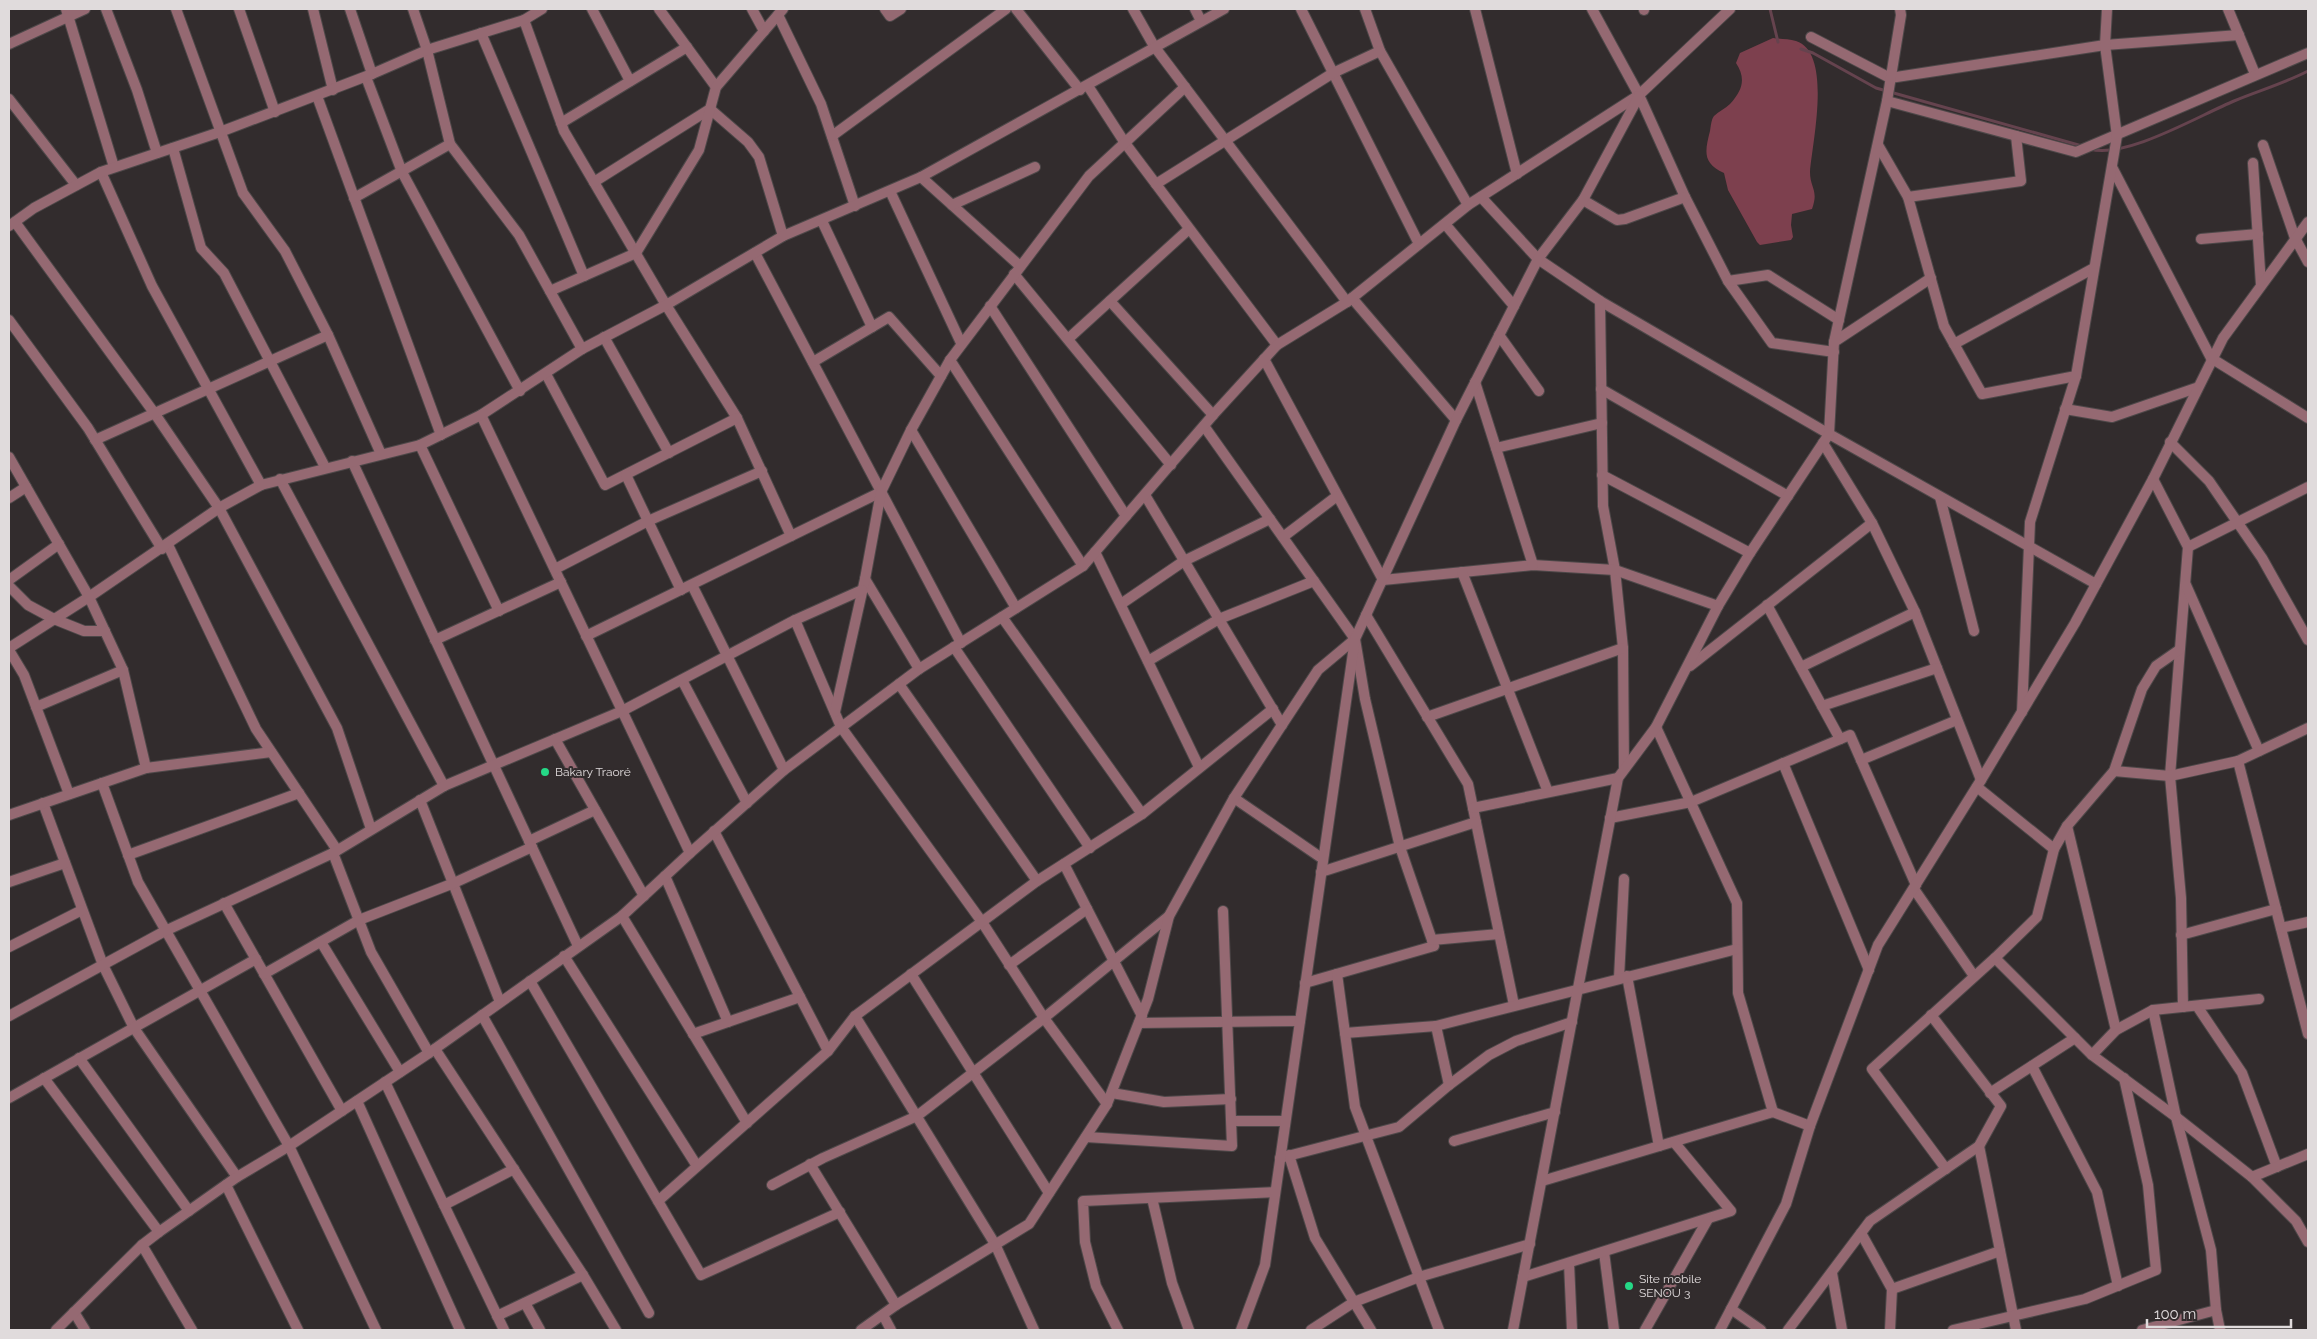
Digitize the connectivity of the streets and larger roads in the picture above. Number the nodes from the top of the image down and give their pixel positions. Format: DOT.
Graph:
graph roads {
  1 [pos="85,9"];
  2 [pos="106,9"];
  3 [pos="176,9"];
  4 [pos="239,9"];
  5 [pos="314,9"];
  6 [pos="350,9"];
  7 [pos="413,9"];
  8 [pos="542,9"];
  9 [pos="592,9"];
  10 [pos="659,9"];
  11 [pos="752,9"];
  12 [pos="885,9"];
  13 [pos="901,9"];
  14 [pos="1006,9"];
  15 [pos="1016,9"];
  16 [pos="1133,9"];
  17 [pos="1195,9"];
  18 [pos="1224,9"];
  19 [pos="1301,9"];
  20 [pos="1365,9"];
  21 [pos="1475,9"];
  22 [pos="1592,9"];
  23 [pos="1730,9"];
  24 [pos="1900,9"];
  25 [pos="1909,9"];
  26 [pos="2107,9"];
  27 [pos="2228,9"];
  28 [pos="68,12"];
  29 [pos="780,12"];
  30 [pos="524,20"];
  31 [pos="1201,21"];
  32 [pos="764,31"];
  33 [pos="481,33"];
  34 [pos="2239,35"];
  35 [pos="1811,37"];
  36 [pos="9,44"];
  37 [pos="2105,45"];
  38 [pos="1154,46"];
  39 [pos="687,47"];
  40 [pos="427,50"];
  41 [pos="1380,51"];
  42 [pos="2308,53"];
  43 [pos="1333,73"];
  44 [pos="2254,74"];
  45 [pos="369,75"];
  46 [pos="1890,78"];
  47 [pos="630,81"];
  48 [pos="716,87"];
  49 [pos="1185,87"];
  50 [pos="1084,88"];
  51 [pos="333,90"];
  52 [pos="1640,95"];
  53 [pos="317,96"];
  54 [pos="9,99"];
  55 [pos="1887,101"];
  56 [pos="710,109"];
  57 [pos="275,112"];
  58 [pos="561,123"];
  59 [pos="220,132"];
  60 [pos="832,136"];
  61 [pos="2016,136"];
  62 [pos="2117,136"];
  63 [pos="1226,141"];
  64 [pos="1125,143"];
  65 [pos="450,144"];
  66 [pos="1878,144"];
  67 [pos="2264,146"];
  68 [pos="173,148"];
  69 [pos="157,153"];
  70 [pos="2253,163"];
  71 [pos="114,167"];
  72 [pos="1035,167"];
  73 [pos="2112,167"];
  74 [pos="101,172"];
  75 [pos="402,172"];
  76 [pos="1517,174"];
  77 [pos="921,177"];
  78 [pos="594,182"];
  79 [pos="1156,184"];
  80 [pos="76,185"];
  81 [pos="890,191"];
  82 [pos="1481,197"];
  83 [pos="1684,197"];
  84 [pos="1908,197"];
  85 [pos="354,198"];
  86 [pos="1583,200"];
  87 [pos="952,205"];
  88 [pos="1468,205"];
  89 [pos="855,206"];
  90 [pos="822,221"];
  91 [pos="2308,222"];
  92 [pos="12,224"];
  93 [pos="1445,224"];
  94 [pos="1189,229"];
  95 [pos="2258,234"];
  96 [pos="783,236"];
  97 [pos="2295,238"];
  98 [pos="2201,239"];
  99 [pos="1419,244"];
  100 [pos="636,253"];
  101 [pos="755,253"];
  102 [pos="1538,258"];
  103 [pos="2308,262"];
  104 [pos="2094,268"];
  105 [pos="1017,270"];
  106 [pos="584,276"];
  107 [pos="1931,278"];
  108 [pos="1728,280"];
  109 [pos="2261,285"];
  110 [pos="550,291"];
  111 [pos="1349,300"];
  112 [pos="1110,301"];
  113 [pos="1600,301"];
  114 [pos="666,304"];
  115 [pos="990,306"];
  116 [pos="1514,306"];
  117 [pos="9,320"];
  118 [pos="1839,320"];
  119 [pos="872,327"];
  120 [pos="328,335"];
  121 [pos="1499,335"];
  122 [pos="604,337"];
  123 [pos="1068,339"];
  124 [pos="961,343"];
  125 [pos="1954,344"];
  126 [pos="1277,346"];
  127 [pos="1834,347"];
  128 [pos="582,349"];
  129 [pos="2211,358"];
  130 [pos="1264,359"];
  131 [pos="950,360"];
  132 [pos="270,361"];
  133 [pos="813,362"];
  134 [pos="546,374"];
  135 [pos="941,376"];
  136 [pos="2076,376"];
  137 [pos="1475,382"];
  138 [pos="2196,388"];
  139 [pos="209,389"];
  140 [pos="1601,389"];
  141 [pos="520,391"];
  142 [pos="1539,391"];
  143 [pos="2065,409"];
  144 [pos="155,414"];
  145 [pos="481,415"];
  146 [pos="1213,415"];
  147 [pos="738,418"];
  148 [pos="2308,418"];
  149 [pos="1456,420"];
  150 [pos="1602,423"];
  151 [pos="1204,426"];
  152 [pos="911,430"];
  153 [pos="441,435"];
  154 [pos="1826,439"];
  155 [pos="95,440"];
  156 [pos="2170,442"];
  157 [pos="420,445"];
  158 [pos="1496,448"];
  159 [pos="669,453"];
  160 [pos="381,454"];
  161 [pos="9,457"];
  162 [pos="352,461"];
  163 [pos="1170,465"];
  164 [pos="325,467"];
  165 [pos="762,471"];
  166 [pos="626,475"];
  167 [pos="1602,475"];
  168 [pos="280,479"];
  169 [pos="2153,479"];
  170 [pos="261,485"];
  171 [pos="26,486"];
  172 [pos="2308,486"];
  173 [pos="881,492"];
  174 [pos="1145,494"];
  175 [pos="1338,496"];
  176 [pos="1788,496"];
  177 [pos="1940,497"];
  178 [pos="9,498"];
  179 [pos="219,508"];
  180 [pos="1126,516"];
  181 [pos="1270,518"];
  182 [pos="648,521"];
  183 [pos="2238,522"];
  184 [pos="1872,523"];
  185 [pos="791,536"];
  186 [pos="1283,537"];
  187 [pos="59,544"];
  188 [pos="165,547"];
  189 [pos="2029,547"];
  190 [pos="2188,547"];
  191 [pos="1095,552"];
  192 [pos="1750,553"];
  193 [pos="1184,561"];
  194 [pos="1533,565"];
  195 [pos="1083,566"];
  196 [pos="554,569"];
  197 [pos="1615,570"];
  198 [pos="1462,572"];
  199 [pos="865,579"];
  200 [pos="9,580"];
  201 [pos="1383,580"];
  202 [pos="1314,581"];
  203 [pos="561,582"];
  204 [pos="2096,584"];
  205 [pos="2186,584"];
  206 [pos="692,585"];
  207 [pos="9,586"];
  208 [pos="681,590"];
  209 [pos="862,590"];
  210 [pos="90,597"];
  211 [pos="1121,604"];
  212 [pos="1767,605"];
  213 [pos="1718,606"];
  214 [pos="1016,608"];
  215 [pos="499,611"];
  216 [pos="1914,612"];
  217 [pos="1366,615"];
  218 [pos="1002,617"];
  219 [pos="54,619"];
  220 [pos="1219,619"];
  221 [pos="795,620"];
  222 [pos="105,630"];
  223 [pos="1974,631"];
  224 [pos="586,636"];
  225 [pos="1355,639"];
  226 [pos="435,640"];
  227 [pos="2308,640"];
  228 [pos="958,645"];
  229 [pos="1623,648"];
  230 [pos="9,649"];
  231 [pos="2179,650"];
  232 [pos="727,657"];
  233 [pos="1148,661"];
  234 [pos="1801,667"];
  235 [pos="1936,668"];
  236 [pos="919,669"];
  237 [pos="1686,669"];
  238 [pos="123,670"];
  239 [pos="682,680"];
  240 [pos="899,684"];
  241 [pos="1508,689"];
  242 [pos="1822,706"];
  243 [pos="36,707"];
  244 [pos="1273,709"];
  245 [pos="622,711"];
  246 [pos="835,712"];
  247 [pos="2022,712"];
  248 [pos="1427,717"];
  249 [pos="1957,720"];
  250 [pos="1282,725"];
  251 [pos="841,727"];
  252 [pos="1656,727"];
  253 [pos="2308,728"];
  254 [pos="555,739"];
  255 [pos="1840,739"];
  256 [pos="2259,751"];
  257 [pos="271,752"];
  258 [pos="1861,760"];
  259 [pos="2238,761"];
  260 [pos="1783,763"];
  261 [pos="493,764"];
  262 [pos="1199,767"];
  263 [pos="146,768"];
  264 [pos="1624,769"];
  265 [pos="784,770"];
  266 [pos="2114,771"];
  267 [pos="2170,776"];
  268 [pos="1618,778"];
  269 [pos="102,783"];
  270 [pos="1979,783"];
  271 [pos="444,786"];
  272 [pos="1548,792"];
  273 [pos="299,793"];
  274 [pos="69,794"];
  275 [pos="1234,798"];
  276 [pos="420,800"];
  277 [pos="1691,802"];
  278 [pos="43,803"];
  279 [pos="747,803"];
  280 [pos="1473,808"];
  281 [pos="595,810"];
  282 [pos="9,812"];
  283 [pos="1142,814"];
  284 [pos="1610,818"];
  285 [pos="1476,822"];
  286 [pos="2066,826"];
  287 [pos="371,828"];
  288 [pos="714,831"];
  289 [pos="530,844"];
  290 [pos="1400,847"];
  291 [pos="1090,848"];
  292 [pos="2054,849"];
  293 [pos="335,851"];
  294 [pos="690,853"];
  295 [pos="128,855"];
  296 [pos="1323,859"];
  297 [pos="65,862"];
  298 [pos="1064,864"];
  299 [pos="1321,872"];
  300 [pos="665,876"];
  301 [pos="1624,878"];
  302 [pos="1037,881"];
  303 [pos="9,882"];
  304 [pos="454,883"];
  305 [pos="1915,887"];
  306 [pos="644,896"];
  307 [pos="224,904"];
  308 [pos="1087,909"];
  309 [pos="2276,909"];
  310 [pos="82,910"];
  311 [pos="1224,911"];
  312 [pos="622,916"];
  313 [pos="1169,916"];
  314 [pos="359,920"];
  315 [pos="982,922"];
  316 [pos="2308,922"];
  317 [pos="2281,928"];
  318 [pos="165,931"];
  319 [pos="1500,934"];
  320 [pos="2182,935"];
  321 [pos="1432,940"];
  322 [pos="320,942"];
  323 [pos="578,946"];
  324 [pos="9,948"];
  325 [pos="1737,948"];
  326 [pos="564,956"];
  327 [pos="1995,958"];
  328 [pos="256,959"];
  329 [pos="1113,960"];
  330 [pos="1009,964"];
  331 [pos="103,965"];
  332 [pos="1869,970"];
  333 [pos="264,974"];
  334 [pos="911,974"];
  335 [pos="1337,974"];
  336 [pos="1974,976"];
  337 [pos="1623,977"];
  338 [pos="530,980"];
  339 [pos="1305,982"];
  340 [pos="1578,988"];
  341 [pos="200,990"];
  342 [pos="800,997"];
  343 [pos="2259,999"];
  344 [pos="500,1002"];
  345 [pos="1514,1005"];
  346 [pos="2197,1006"];
  347 [pos="2183,1007"];
  348 [pos="2153,1010"];
  349 [pos="482,1015"];
  350 [pos="1931,1015"];
  351 [pos="9,1016"];
  352 [pos="855,1016"];
  353 [pos="1044,1018"];
  354 [pos="1140,1019"];
  355 [pos="1300,1021"];
  356 [pos="728,1022"];
  357 [pos="1228,1022"];
  358 [pos="1572,1022"];
  359 [pos="1436,1026"];
  360 [pos="134,1028"];
  361 [pos="2116,1030"];
  362 [pos="1345,1033"];
  363 [pos="693,1034"];
  364 [pos="2308,1034"];
  365 [pos="2075,1038"];
  366 [pos="432,1051"];
  367 [pos="828,1052"];
  368 [pos="2092,1055"];
  369 [pos="79,1058"];
  370 [pos="2032,1066"];
  371 [pos="400,1072"];
  372 [pos="973,1073"];
  373 [pos="44,1078"];
  374 [pos="2124,1078"];
  375 [pos="385,1082"];
  376 [pos="1449,1085"];
  377 [pos="1112,1093"];
  378 [pos="1990,1093"];
  379 [pos="9,1098"];
  380 [pos="1231,1099"];
  381 [pos="357,1101"];
  382 [pos="1107,1104"];
  383 [pos="342,1111"];
  384 [pos="1555,1112"];
  385 [pos="1772,1112"];
  386 [pos="917,1116"];
  387 [pos="2176,1117"];
  388 [pos="1232,1121"];
  389 [pos="1286,1121"];
  390 [pos="747,1123"];
  391 [pos="1810,1126"];
  392 [pos="1365,1134"];
  393 [pos="1086,1137"];
  394 [pos="1454,1141"];
  395 [pos="1674,1142"];
  396 [pos="289,1146"];
  397 [pos="1659,1146"];
  398 [pos="1979,1146"];
  399 [pos="2308,1154"];
  400 [pos="1285,1156"];
  401 [pos="810,1164"];
  402 [pos="697,1166"];
  403 [pos="2277,1167"];
  404 [pos="1946,1169"];
  405 [pos="514,1170"];
  406 [pos="237,1177"];
  407 [pos="2252,1177"];
  408 [pos="1542,1181"];
  409 [pos="226,1185"];
  410 [pos="772,1185"];
  411 [pos="1275,1192"];
  412 [pos="1049,1193"];
  413 [pos="1152,1198"];
  414 [pos="658,1201"];
  415 [pos="444,1205"];
  416 [pos="189,1211"];
  417 [pos="840,1212"];
  418 [pos="1708,1218"];
  419 [pos="158,1232"];
  420 [pos="1861,1233"];
  421 [pos="2308,1242"];
  422 [pos="995,1244"];
  423 [pos="1530,1244"];
  424 [pos="142,1245"];
  425 [pos="2000,1251"];
  426 [pos="1604,1252"];
  427 [pos="1569,1263"];
  428 [pos="1832,1273"];
  429 [pos="582,1275"];
  430 [pos="1523,1277"];
  431 [pos="1419,1278"];
  432 [pos="2118,1286"];
  433 [pos="1892,1289"];
  434 [pos="1354,1302"];
  435 [pos="525,1303"];
  436 [pos="896,1305"];
  437 [pos="1731,1309"];
  438 [pos="2216,1310"];
  439 [pos="74,1312"];
  440 [pos="649,1313"];
  441 [pos="882,1315"];
  442 [pos="497,1316"];
  443 [pos="2013,1316"];
  444 [pos="56,1330"];
  445 [pos="85,1330"];
  446 [pos="192,1330"];
  447 [pos="298,1330"];
  448 [pos="376,1330"];
  449 [pos="460,1330"];
  450 [pos="504,1330"];
  451 [pos="540,1330"];
  452 [pos="616,1330"];
  453 [pos="861,1330"];
  454 [pos="891,1330"];
  455 [pos="1034,1330"];
  456 [pos="1118,1330"];
  457 [pos="1189,1330"];
  458 [pos="1241,1330"];
  459 [pos="1311,1330"];
  460 [pos="1371,1330"];
  461 [pos="1439,1330"];
  462 [pos="1512,1330"];
  463 [pos="1572,1330"];
  464 [pos="1614,1330"];
  465 [pos="1645,1330"];
  466 [pos="1720,1330"];
  467 [pos="1761,1330"];
  468 [pos="1788,1330"];
  469 [pos="1842,1330"];
  470 [pos="1890,1330"];
  471 [pos="1953,1330"];
  472 [pos="2016,1330"];
  473 [pos="2142,1330"];
  474 [pos="2220,1330"];
  1 -- 28 [label="street"];
  2 -- 69 [label="street"];
  3 -- 59 [label="street"];
  4 -- 57 [label="street"];
  5 -- 51 [label="street"];
  6 -- 45 [label="street"];
  7 -- 40 [label="street"];
  8 -- 30 [label="street"];
  9 -- 47 [label="street"];
  10 -- 39 [label="street"];
  11 -- 32 [label="street"];
  12 -- 13 [label="street"];
  14 -- 60 [label="street"];
  15 -- 50 [label="street"];
  16 -- 38 [label="street"];
  17 -- 31 [label="street"];
  18 -- 31 [label="street"];
  19 -- 43 [label="street"];
  20 -- 41 [label="street"];
  21 -- 76 [label="street"];
  22 -- 52 [label="street"];
  23 -- 52 [label="street"];
  24 -- 25 [label="street"];
  24 -- 46 [label="street"];
  26 -- 37 [label="street"];
  27 -- 34 [label="street"];
  28 -- 36 [label="street"];
  28 -- 71 [label="street"];
  29 -- 32 [label="street"];
  29 -- 60 [label="street"];
  30 -- 33 [label="street"];
  30 -- 58 [label="street"];
  31 -- 38 [label="street"];
  32 -- 48 [label="street"];
  33 -- 40 [label="street"];
  33 -- 106 [label="street"];
  34 -- 37 [label="street"];
  34 -- 44 [label="street"];
  35 -- 46 [label="street"];
  37 -- 46 [label="street"];
  37 -- 62 [label="street"];
  38 -- 49 [label="street"];
  38 -- 50 [label="street"];
  39 -- 47 [label="street"];
  39 -- 48 [label="street"];
  40 -- 45 [label="street"];
  40 -- 65 [label="street"];
  41 -- 43 [label="street"];
  41 -- 88 [label="street"];
  42 -- 44 [label="street"];
  43 -- 63 [label="street"];
  43 -- 99 [label="street"];
  44 -- 62 [label="street"];
  45 -- 51 [label="street"];
  45 -- 75 [label="street"];
  46 -- 55 [label="street"];
  47 -- 58 [label="street"];
  48 -- 56 [label="street"];
  49 -- 63 [label="street"];
  49 -- 64 [label="street"];
  50 -- 64 [label="street"];
  50 -- 77 [label="street"];
  51 -- 53 [label="street"];
  52 -- 76 [label="street"];
  52 -- 83 [label="street"];
  52 -- 86 [label="street"];
  53 -- 57 [label="street"];
  53 -- 85 [label="street"];
  54 -- 80 [label="street"];
  55 -- 61 [label="street"];
  55 -- 66 [label="street"];
  56 -- 78 [label="street"];
  56 -- 96 [label="street"];
  56 -- 100 [label="street"];
  57 -- 59 [label="street"];
  58 -- 78 [label="street"];
  59 -- 68 [label="street"];
  59 -- 120 [label="street"];
  60 -- 89 [label="street"];
  61 -- 62 [label="street"];
  61 -- 84 [label="street"];
  62 -- 73 [label="street"];
  63 -- 79 [label="street"];
  63 -- 111 [label="street"];
  64 -- 79 [label="street"];
  64 -- 105 [label="street"];
  65 -- 75 [label="street"];
  65 -- 110 [label="street"];
  66 -- 84 [label="street"];
  66 -- 118 [label="street"];
  67 -- 97 [label="street"];
  68 -- 69 [label="street"];
  68 -- 132 [label="street"];
  69 -- 71 [label="street"];
  70 -- 95 [label="street"];
  71 -- 74 [label="street"];
  72 -- 87 [label="street"];
  73 -- 104 [label="street"];
  73 -- 129 [label="street"];
  74 -- 80 [label="street"];
  74 -- 139 [label="street"];
  75 -- 85 [label="street"];
  75 -- 141 [label="street"];
  76 -- 82 [label="street"];
  77 -- 81 [label="street"];
  77 -- 87 [label="street"];
  78 -- 100 [label="street"];
  79 -- 94 [label="street"];
  80 -- 92 [label="street"];
  81 -- 89 [label="street"];
  81 -- 124 [label="street"];
  82 -- 88 [label="street"];
  82 -- 102 [label="street"];
  83 -- 86 [label="street"];
  83 -- 108 [label="street"];
  84 -- 107 [label="street"];
  85 -- 153 [label="street"];
  86 -- 102 [label="street"];
  87 -- 105 [label="street"];
  88 -- 93 [label="street"];
  89 -- 90 [label="street"];
  90 -- 96 [label="street"];
  90 -- 119 [label="street"];
  91 -- 97 [label="street"];
  92 -- 144 [label="street"];
  93 -- 99 [label="street"];
  93 -- 116 [label="street"];
  94 -- 112 [label="street"];
  94 -- 126 [label="street"];
  95 -- 98 [label="street"];
  95 -- 109 [label="street"];
  96 -- 101 [label="street"];
  97 -- 103 [label="street"];
  97 -- 109 [label="street"];
  99 -- 111 [label="street"];
  100 -- 106 [label="street"];
  100 -- 114 [label="street"];
  101 -- 114 [label="street"];
  101 -- 133 [label="street"];
  102 -- 113 [label="street"];
  102 -- 116 [label="street"];
  104 -- 125 [label="street"];
  104 -- 136 [label="street"];
  105 -- 115 [label="street"];
  105 -- 123 [label="street"];
  106 -- 110 [label="street"];
  107 -- 125 [label="street"];
  107 -- 127 [label="street"];
  108 -- 118 [label="street"];
  108 -- 127 [label="street"];
  109 -- 129 [label="street"];
  110 -- 128 [label="street"];
  111 -- 126 [label="street"];
  111 -- 149 [label="street"];
  112 -- 123 [label="street"];
  112 -- 146 [label="street"];
  113 -- 140 [label="street"];
  113 -- 154 [label="street"];
  114 -- 122 [label="street"];
  114 -- 147 [label="street"];
  115 -- 124 [label="street"];
  115 -- 180 [label="street"];
  116 -- 121 [label="street"];
  117 -- 155 [label="street"];
  118 -- 127 [label="street"];
  119 -- 133 [label="street"];
  119 -- 135 [label="street"];
  120 -- 132 [label="street"];
  120 -- 160 [label="street"];
  121 -- 137 [label="street"];
  121 -- 142 [label="street"];
  122 -- 128 [label="street"];
  122 -- 159 [label="street"];
  123 -- 163 [label="street"];
  124 -- 131 [label="street"];
  125 -- 136 [label="street"];
  126 -- 130 [label="street"];
  127 -- 154 [label="street"];
  128 -- 134 [label="street"];
  129 -- 138 [label="street"];
  129 -- 148 [label="street"];
  130 -- 146 [label="street"];
  130 -- 175 [label="street"];
  131 -- 135 [label="street"];
  131 -- 195 [label="street"];
  132 -- 139 [label="street"];
  132 -- 164 [label="street"];
  133 -- 173 [label="street"];
  134 -- 141 [label="street"];
  134 -- 166 [label="street"];
  135 -- 152 [label="street"];
  136 -- 143 [label="street"];
  137 -- 149 [label="street"];
  137 -- 158 [label="street"];
  138 -- 143 [label="street"];
  138 -- 156 [label="street"];
  139 -- 144 [label="street"];
  139 -- 170 [label="street"];
  140 -- 150 [label="street"];
  140 -- 176 [label="street"];
  141 -- 145 [label="street"];
  143 -- 189 [label="street"];
  144 -- 155 [label="street"];
  144 -- 179 [label="street"];
  145 -- 153 [label="street"];
  145 -- 196 [label="street"];
  146 -- 151 [label="street"];
  147 -- 159 [label="street"];
  147 -- 165 [label="street"];
  149 -- 201 [label="street"];
  150 -- 158 [label="street"];
  150 -- 167 [label="street"];
  151 -- 163 [label="street"];
  151 -- 181 [label="street"];
  152 -- 173 [label="street"];
  152 -- 214 [label="street"];
  153 -- 157 [label="street"];
  154 -- 176 [label="street"];
  154 -- 177 [label="street"];
  154 -- 184 [label="street"];
  155 -- 188 [label="street"];
  156 -- 169 [label="street"];
  156 -- 183 [label="street"];
  157 -- 160 [label="street"];
  157 -- 215 [label="street"];
  158 -- 194 [label="street"];
  159 -- 166 [label="street"];
  160 -- 162 [label="street"];
  161 -- 171 [label="street"];
  162 -- 164 [label="street"];
  162 -- 226 [label="street"];
  163 -- 174 [label="street"];
  164 -- 168 [label="street"];
  165 -- 182 [label="street"];
  165 -- 185 [label="street"];
  166 -- 182 [label="street"];
  167 -- 192 [label="street"];
  167 -- 197 [label="street"];
  168 -- 170 [label="street"];
  168 -- 271 [label="street"];
  169 -- 190 [label="street"];
  169 -- 204 [label="street"];
  170 -- 179 [label="street"];
  171 -- 178 [label="street"];
  171 -- 187 [label="street"];
  172 -- 183 [label="street"];
  173 -- 185 [label="street"];
  173 -- 199 [label="street"];
  173 -- 228 [label="street"];
  174 -- 180 [label="street"];
  174 -- 193 [label="street"];
  175 -- 186 [label="street"];
  175 -- 201 [label="street"];
  176 -- 192 [label="street"];
  177 -- 189 [label="street"];
  177 -- 223 [label="street"];
  179 -- 188 [label="street"];
  179 -- 287 [label="street"];
  180 -- 191 [label="street"];
  181 -- 186 [label="street"];
  181 -- 193 [label="street"];
  182 -- 196 [label="street"];
  182 -- 208 [label="street"];
  183 -- 190 [label="street"];
  183 -- 227 [label="street"];
  184 -- 212 [label="street"];
  184 -- 216 [label="street"];
  185 -- 206 [label="street"];
  186 -- 202 [label="street"];
  187 -- 200 [label="street"];
  187 -- 210 [label="street"];
  188 -- 210 [label="street"];
  188 -- 257 [label="street"];
  189 -- 204 [label="street"];
  189 -- 247 [label="street"];
  190 -- 205 [label="street"];
  191 -- 195 [label="street"];
  191 -- 211 [label="street"];
  192 -- 213 [label="street"];
  193 -- 211 [label="street"];
  193 -- 220 [label="street"];
  194 -- 197 [label="street"];
  194 -- 198 [label="street"];
  195 -- 214 [label="street"];
  196 -- 203 [label="street"];
  197 -- 213 [label="street"];
  197 -- 229 [label="street"];
  198 -- 201 [label="street"];
  198 -- 241 [label="street"];
  199 -- 209 [label="street"];
  199 -- 236 [label="street"];
  201 -- 217 [label="street"];
  202 -- 220 [label="street"];
  202 -- 225 [label="street"];
  203 -- 215 [label="street"];
  203 -- 224 [label="street"];
  204 -- 247 [label="street"];
  205 -- 231 [label="street"];
  205 -- 256 [label="street"];
  206 -- 208 [label="street"];
  206 -- 232 [label="street"];
  207 -- 219 [label="street"];
  208 -- 224 [label="street"];
  209 -- 221 [label="street"];
  209 -- 246 [label="street"];
  210 -- 219 [label="street"];
  210 -- 222 [label="street"];
  211 -- 233 [label="street"];
  212 -- 234 [label="street"];
  212 -- 237 [label="street"];
  213 -- 237 [label="street"];
  214 -- 218 [label="street"];
  215 -- 226 [label="street"];
  216 -- 234 [label="street"];
  216 -- 235 [label="street"];
  217 -- 225 [label="street"];
  217 -- 248 [label="street"];
  218 -- 228 [label="street"];
  218 -- 283 [label="street"];
  219 -- 222 [label="street"];
  219 -- 230 [label="street"];
  220 -- 233 [label="street"];
  220 -- 244 [label="street"];
  221 -- 232 [label="street"];
  221 -- 246 [label="street"];
  222 -- 238 [label="street"];
  224 -- 245 [label="street"];
  225 -- 250 [label="street"];
  225 -- 290 [label="street"];
  225 -- 296 [label="street"];
  226 -- 261 [label="street"];
  228 -- 236 [label="street"];
  228 -- 291 [label="street"];
  229 -- 241 [label="street"];
  229 -- 264 [label="street"];
  230 -- 243 [label="street"];
  231 -- 266 [label="street"];
  231 -- 267 [label="street"];
  232 -- 239 [label="street"];
  232 -- 265 [label="street"];
  233 -- 262 [label="street"];
  234 -- 242 [label="street"];
  235 -- 242 [label="street"];
  235 -- 249 [label="street"];
  236 -- 240 [label="street"];
  237 -- 252 [label="street"];
  238 -- 243 [label="street"];
  238 -- 263 [label="street"];
  239 -- 245 [label="street"];
  239 -- 279 [label="street"];
  240 -- 251 [label="street"];
  240 -- 302 [label="street"];
  241 -- 248 [label="street"];
  241 -- 272 [label="street"];
  242 -- 255 [label="street"];
  243 -- 274 [label="street"];
  244 -- 250 [label="street"];
  244 -- 262 [label="street"];
  245 -- 254 [label="street"];
  245 -- 294 [label="street"];
  246 -- 251 [label="street"];
  247 -- 270 [label="street"];
  248 -- 280 [label="street"];
  249 -- 258 [label="street"];
  249 -- 270 [label="street"];
  250 -- 275 [label="street"];
  251 -- 265 [label="street"];
  251 -- 315 [label="street"];
  252 -- 264 [label="street"];
  252 -- 277 [label="street"];
  253 -- 256 [label="street"];
  254 -- 261 [label="street"];
  254 -- 281 [label="street"];
  255 -- 258 [label="street"];
  255 -- 260 [label="street"];
  256 -- 259 [label="street"];
  257 -- 263 [label="street"];
  257 -- 273 [label="street"];
  258 -- 305 [label="street"];
  259 -- 267 [label="street"];
  259 -- 309 [label="street"];
  260 -- 277 [label="street"];
  260 -- 332 [label="street"];
  261 -- 271 [label="street"];
  261 -- 289 [label="street"];
  262 -- 283 [label="street"];
  263 -- 269 [label="street"];
  264 -- 268 [label="street"];
  265 -- 279 [label="street"];
  266 -- 267 [label="street"];
  266 -- 286 [label="street"];
  267 -- 320 [label="street"];
  268 -- 272 [label="street"];
  268 -- 284 [label="street"];
  269 -- 274 [label="street"];
  269 -- 295 [label="street"];
  270 -- 292 [label="street"];
  270 -- 305 [label="street"];
  271 -- 276 [label="street"];
  272 -- 280 [label="street"];
  273 -- 293 [label="street"];
  273 -- 295 [label="street"];
  274 -- 278 [label="street"];
  275 -- 296 [label="street"];
  275 -- 313 [label="street"];
  276 -- 287 [label="street"];
  276 -- 304 [label="street"];
  277 -- 284 [label="street"];
  277 -- 325 [label="street"];
  278 -- 282 [label="street"];
  278 -- 297 [label="street"];
  279 -- 288 [label="street"];
  280 -- 285 [label="street"];
  281 -- 289 [label="street"];
  281 -- 306 [label="street"];
  283 -- 291 [label="street"];
  284 -- 340 [label="street"];
  285 -- 290 [label="street"];
  285 -- 319 [label="street"];
  286 -- 292 [label="street"];
  286 -- 361 [label="street"];
  287 -- 293 [label="street"];
  288 -- 294 [label="street"];
  288 -- 342 [label="street"];
  289 -- 304 [label="street"];
  289 -- 323 [label="street"];
  290 -- 299 [label="street"];
  290 -- 321 [label="street"];
  291 -- 298 [label="street"];
  292 -- 327 [label="street"];
  293 -- 307 [label="street"];
  293 -- 314 [label="street"];
  294 -- 300 [label="street"];
  295 -- 318 [label="street"];
  296 -- 299 [label="street"];
  297 -- 303 [label="street"];
  297 -- 310 [label="street"];
  298 -- 302 [label="street"];
  298 -- 308 [label="street"];
  299 -- 339 [label="street"];
  300 -- 306 [label="street"];
  300 -- 356 [label="street"];
  301 -- 337 [label="street"];
  302 -- 315 [label="street"];
  304 -- 314 [label="street"];
  304 -- 344 [label="street"];
  305 -- 332 [label="street"];
  305 -- 336 [label="street"];
  306 -- 312 [label="street"];
  307 -- 318 [label="street"];
  307 -- 328 [label="street"];
  308 -- 329 [label="street"];
  308 -- 330 [label="street"];
  309 -- 317 [label="street"];
  309 -- 320 [label="street"];
  310 -- 324 [label="street"];
  310 -- 331 [label="street"];
  311 -- 357 [label="street"];
  312 -- 323 [label="street"];
  312 -- 363 [label="street"];
  313 -- 329 [label="street"];
  313 -- 354 [label="street"];
  314 -- 322 [label="street"];
  314 -- 366 [label="street"];
  315 -- 330 [label="street"];
  315 -- 334 [label="street"];
  316 -- 317 [label="street"];
  317 -- 364 [label="street"];
  318 -- 331 [label="street"];
  318 -- 341 [label="street"];
  319 -- 321 [label="street"];
  319 -- 345 [label="street"];
  320 -- 347 [label="street"];
  321 -- 335 [label="street"];
  322 -- 333 [label="street"];
  322 -- 371 [label="street"];
  323 -- 326 [label="street"];
  325 -- 337 [label="street"];
  325 -- 385 [label="street"];
  326 -- 338 [label="street"];
  326 -- 402 [label="street"];
  327 -- 336 [label="street"];
  327 -- 365 [label="street"];
  328 -- 333 [label="street"];
  328 -- 341 [label="street"];
  329 -- 353 [label="street"];
  329 -- 354 [label="street"];
  330 -- 353 [label="street"];
  331 -- 351 [label="street"];
  331 -- 360 [label="street"];
  332 -- 391 [label="street"];
  333 -- 383 [label="street"];
  334 -- 352 [label="street"];
  334 -- 372 [label="street"];
  335 -- 339 [label="street"];
  335 -- 362 [label="street"];
  336 -- 350 [label="street"];
  337 -- 340 [label="street"];
  337 -- 397 [label="street"];
  338 -- 344 [label="street"];
  338 -- 414 [label="street"];
  339 -- 355 [label="street"];
  340 -- 345 [label="street"];
  340 -- 358 [label="street"];
  341 -- 360 [label="street"];
  341 -- 396 [label="street"];
  342 -- 356 [label="street"];
  342 -- 367 [label="street"];
  343 -- 346 [label="street"];
  344 -- 349 [label="street"];
  345 -- 359 [label="street"];
  346 -- 347 [label="street"];
  346 -- 403 [label="street"];
  347 -- 348 [label="street"];
  348 -- 361 [label="street"];
  348 -- 387 [label="street"];
  349 -- 366 [label="street"];
  349 -- 440 [label="street"];
  350 -- 378 [label="street"];
  350 -- 404 [label="street"];
  352 -- 367 [label="street"];
  352 -- 386 [label="street"];
  353 -- 372 [label="street"];
  353 -- 382 [label="street"];
  354 -- 357 [label="street"];
  354 -- 377 [label="street"];
  355 -- 357 [label="street"];
  355 -- 389 [label="street"];
  356 -- 363 [label="street"];
  357 -- 380 [label="street"];
  358 -- 376 [label="street"];
  358 -- 384 [label="street"];
  359 -- 362 [label="street"];
  359 -- 376 [label="street"];
  360 -- 369 [label="street"];
  360 -- 406 [label="street"];
  361 -- 368 [label="street"];
  362 -- 392 [label="street"];
  363 -- 390 [label="street"];
  365 -- 368 [label="street"];
  365 -- 370 [label="street"];
  366 -- 371 [label="street"];
  366 -- 405 [label="street"];
  367 -- 390 [label="street"];
  368 -- 374 [label="street"];
  369 -- 373 [label="street"];
  369 -- 416 [label="street"];
  370 -- 378 [label="street"];
  370 -- 432 [label="street"];
  371 -- 375 [label="street"];
  372 -- 386 [label="street"];
  372 -- 412 [label="street"];
  373 -- 379 [label="street"];
  373 -- 419 [label="street"];
  374 -- 387 [label="street"];
  374 -- 432 [label="street"];
  375 -- 381 [label="street"];
  375 -- 415 [label="street"];
  376 -- 392 [label="street"];
  377 -- 380 [label="street"];
  377 -- 382 [label="street"];
  378 -- 398 [label="street"];
  380 -- 388 [label="street"];
  381 -- 383 [label="street"];
  381 -- 449 [label="street"];
  382 -- 393 [label="street"];
  383 -- 396 [label="street"];
  384 -- 394 [label="street"];
  384 -- 408 [label="street"];
  385 -- 391 [label="street"];
  385 -- 395 [label="street"];
  386 -- 401 [label="street"];
  386 -- 422 [label="street"];
  387 -- 407 [label="street"];
  387 -- 438 [label="street"];
  388 -- 389 [label="street"];
  388 -- 393 [label="street"];
  389 -- 400 [label="street"];
  390 -- 402 [label="street"];
  391 -- 437 [label="street"];
  392 -- 400 [label="street"];
  392 -- 431 [label="street"];
  393 -- 412 [label="street"];
  395 -- 397 [label="street"];
  395 -- 418 [label="street"];
  396 -- 406 [label="street"];
  396 -- 448 [label="street"];
  397 -- 408 [label="street"];
  398 -- 404 [label="street"];
  398 -- 425 [label="street"];
  399 -- 403 [label="street"];
  400 -- 411 [label="street"];
  400 -- 434 [label="street"];
  401 -- 410 [label="street"];
  401 -- 417 [label="street"];
  402 -- 414 [label="street"];
  403 -- 407 [label="street"];
  404 -- 420 [label="street"];
  405 -- 415 [label="street"];
  405 -- 429 [label="street"];
  406 -- 409 [label="street"];
  407 -- 421 [label="street"];
  408 -- 423 [label="street"];
  409 -- 416 [label="street"];
  409 -- 447 [label="street"];
  411 -- 413 [label="street"];
  411 -- 458 [label="street"];
  412 -- 422 [label="street"];
  413 -- 456 [label="street"];
  413 -- 457 [label="street"];
  414 -- 417 [label="street"];
  415 -- 442 [label="street"];
  416 -- 419 [label="street"];
  417 -- 436 [label="street"];
  418 -- 426 [label="street"];
  418 -- 465 [label="street"];
  419 -- 424 [label="street"];
  420 -- 428 [label="street"];
  420 -- 433 [label="street"];
  422 -- 436 [label="street"];
  422 -- 455 [label="street"];
  423 -- 430 [label="street"];
  423 -- 431 [label="street"];
  424 -- 439 [label="street"];
  424 -- 446 [label="street"];
  425 -- 433 [label="street"];
  425 -- 443 [label="street"];
  426 -- 427 [label="street"];
  426 -- 464 [label="street"];
  427 -- 430 [label="street"];
  427 -- 463 [label="street"];
  428 -- 468 [label="street"];
  428 -- 469 [label="street"];
  429 -- 435 [label="street"];
  429 -- 452 [label="street"];
  430 -- 462 [label="street"];
  431 -- 434 [label="street"];
  431 -- 461 [label="street"];
  432 -- 443 [label="street"];
  433 -- 470 [label="street"];
  434 -- 459 [label="street"];
  434 -- 460 [label="street"];
  435 -- 442 [label="street"];
  435 -- 451 [label="street"];
  436 -- 441 [label="street"];
  437 -- 466 [label="street"];
  437 -- 467 [label="street"];
  438 -- 473 [label="street"];
  438 -- 474 [label="street"];
  439 -- 444 [label="street"];
  439 -- 445 [label="street"];
  441 -- 453 [label="street"];
  441 -- 454 [label="street"];
  442 -- 450 [label="street"];
  443 -- 471 [label="street"];
  443 -- 472 [label="street"];
}
